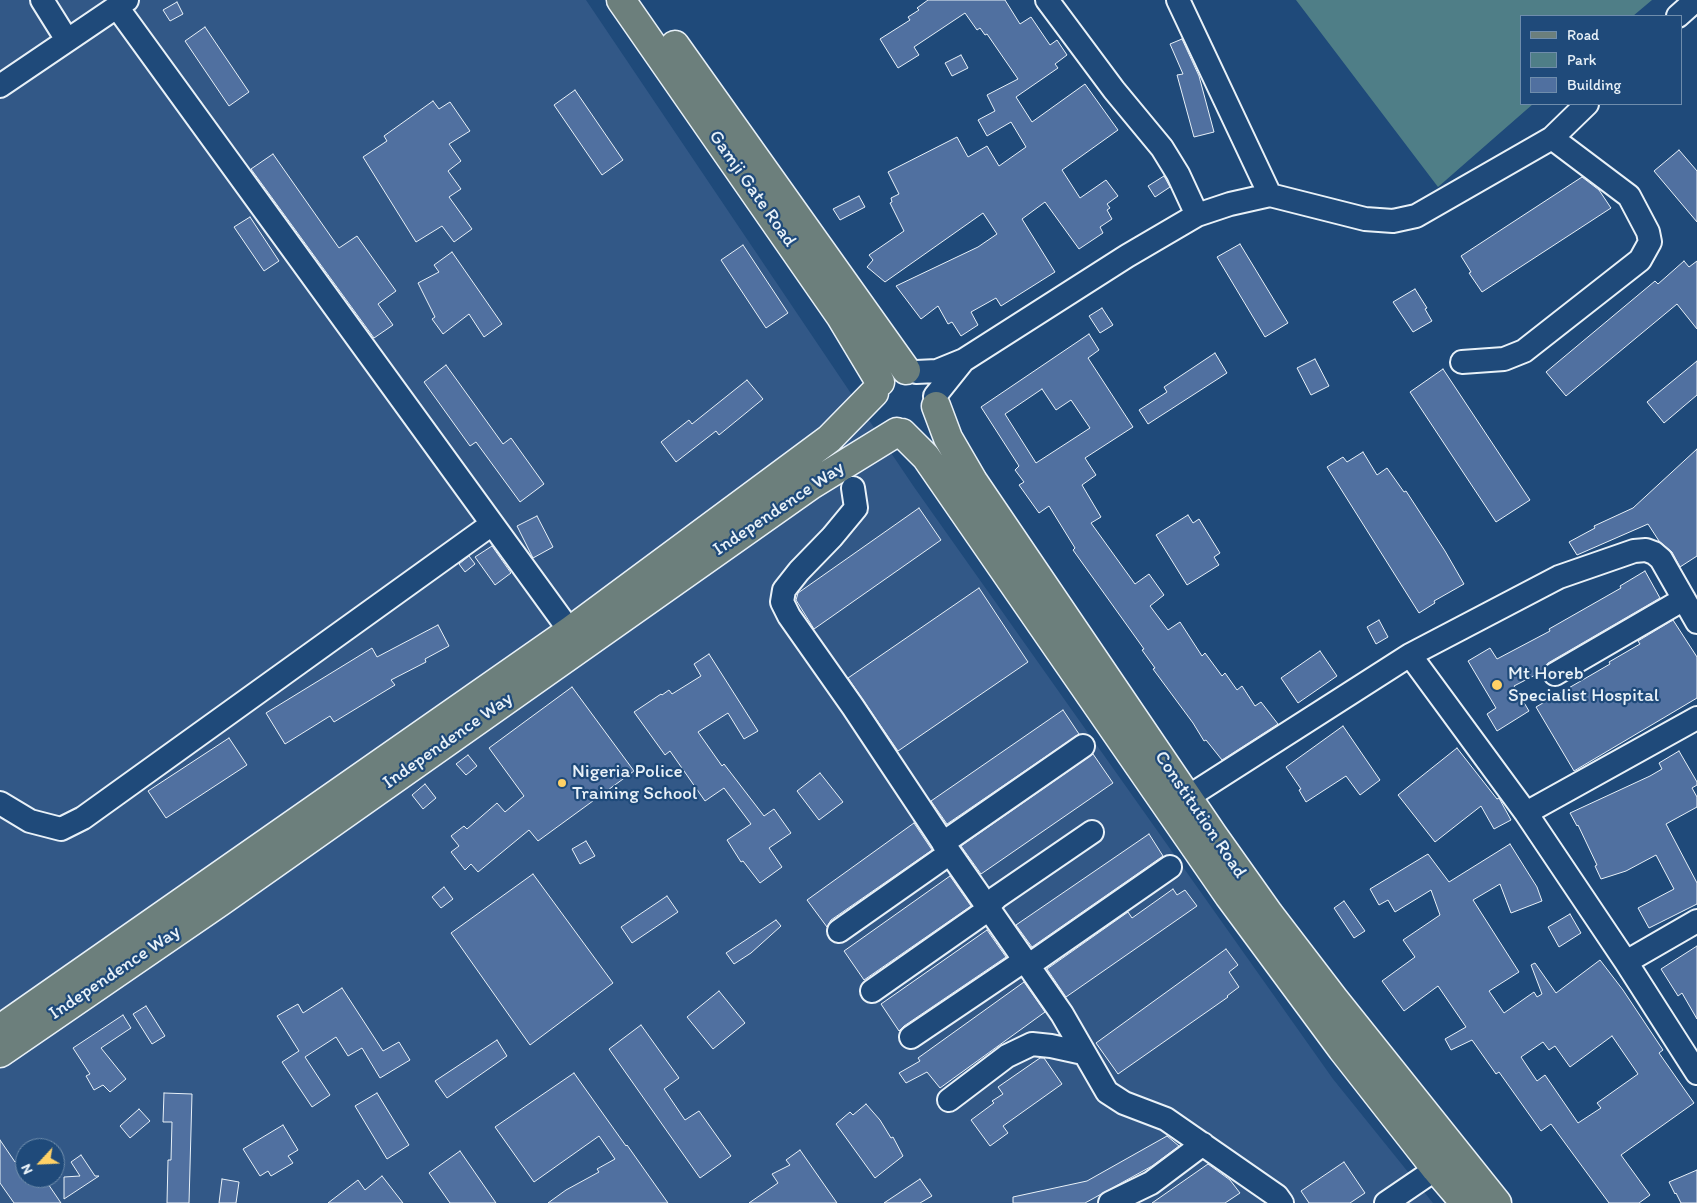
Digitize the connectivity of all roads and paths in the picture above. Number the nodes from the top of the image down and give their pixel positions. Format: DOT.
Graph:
graph roads {
  1 [pos="42,0"];
  2 [pos="620,0"];
  3 [pos="643,0"];
  4 [pos="1047,0"];
  5 [pos="1178,0"];
  6 [pos="1696,0"];
  7 [pos="122,4"];
  8 [pos="1679,15"];
  9 [pos="66,40"];
  10 [pos="0,86"];
  11 [pos="1586,105"];
  12 [pos="1552,138"];
  13 [pos="1270,195"];
  14 [pos="1197,215"];
  15 [pos="964,360"];
  16 [pos="1462,362"];
  17 [pos="911,371"];
  18 [pos="877,387"];
  19 [pos="936,401"];
  20 [pos="900,433"];
  21 [pos="853,488"];
  22 [pos="492,524"];
  23 [pos="1684,599"];
  24 [pos="1697,622"];
  25 [pos="570,631"];
  26 [pos="1410,656"];
  27 [pos="1555,674"];
  28 [pos="1697,718"];
  29 [pos="1083,746"];
  30 [pos="1188,797"];
  31 [pos="0,803"];
  32 [pos="1526,813"];
  33 [pos="1092,832"];
  34 [pos="947,848"];
  35 [pos="1170,867"];
  36 [pos="989,909"];
  37 [pos="1697,921"];
  38 [pos="838,930"];
  39 [pos="1626,962"];
  40 [pos="1027,963"];
  41 [pos="872,991"];
  42 [pos="0,1029"];
  43 [pos="911,1038"];
  44 [pos="0,1053"];
  45 [pos="1083,1053"];
  46 [pos="1697,1073"];
  47 [pos="949,1100"];
  48 [pos="1203,1144"];
  49 [pos="1436,1169"];
  50 [pos="1110,1203"];
  51 [pos="1282,1203"];
  52 [pos="1386,1203"];
  53 [pos="1465,1203"];
  54 [pos="1497,1203"];
  1 -- 9 [label="street"];
  2 -- 18 [label="main road, Gamji Gate Road"];
  3 -- 17 [label="main road"];
  4 -- 14 [label="street"];
  5 -- 13 [label="street"];
  6 -- 8 [label="street"];
  7 -- 9 [label="street"];
  7 -- 22 [label="street"];
  9 -- 10 [label="street"];
  11 -- 12 [label="street"];
  12 -- 13 [label="street"];
  12 -- 16 [label="street"];
  13 -- 14 [label="street"];
  14 -- 15 [label="street"];
  15 -- 17 [label="street"];
  15 -- 19 [label="street"];
  17 -- 18 [label="main road"];
  17 -- 19 [label="main road"];
  18 -- 20 [label="main road"];
  18 -- 25 [label="main road, Independence Way"];
  19 -- 20 [label="main road"];
  19 -- 30 [label="main road, Constitution Road"];
  20 -- 44 [label="main road, Independence Way"];
  20 -- 49 [label="main road, Constitution Road"];
  21 -- 34 [label="street"];
  22 -- 25 [label="street"];
  22 -- 31 [label="street"];
  23 -- 24 [label="street"];
  23 -- 26 [label="street"];
  23 -- 27 [label="street"];
  25 -- 42 [label="main road, Independence Way"];
  26 -- 30 [label="street"];
  26 -- 32 [label="street"];
  28 -- 32 [label="street"];
  29 -- 34 [label="street"];
  30 -- 54 [label="main road, Constitution Road"];
  32 -- 39 [label="street"];
  33 -- 36 [label="street"];
  34 -- 36 [label="street"];
  34 -- 38 [label="street"];
  35 -- 40 [label="street"];
  36 -- 40 [label="street"];
  36 -- 41 [label="street"];
  37 -- 39 [label="street"];
  39 -- 46 [label="street"];
  40 -- 43 [label="street"];
  40 -- 45 [label="street"];
  45 -- 47 [label="street"];
  45 -- 48 [label="street"];
  48 -- 50 [label="street"];
  48 -- 51 [label="street"];
  49 -- 52 [label="street"];
  49 -- 53 [label="main road, Constitution Road"];
}
